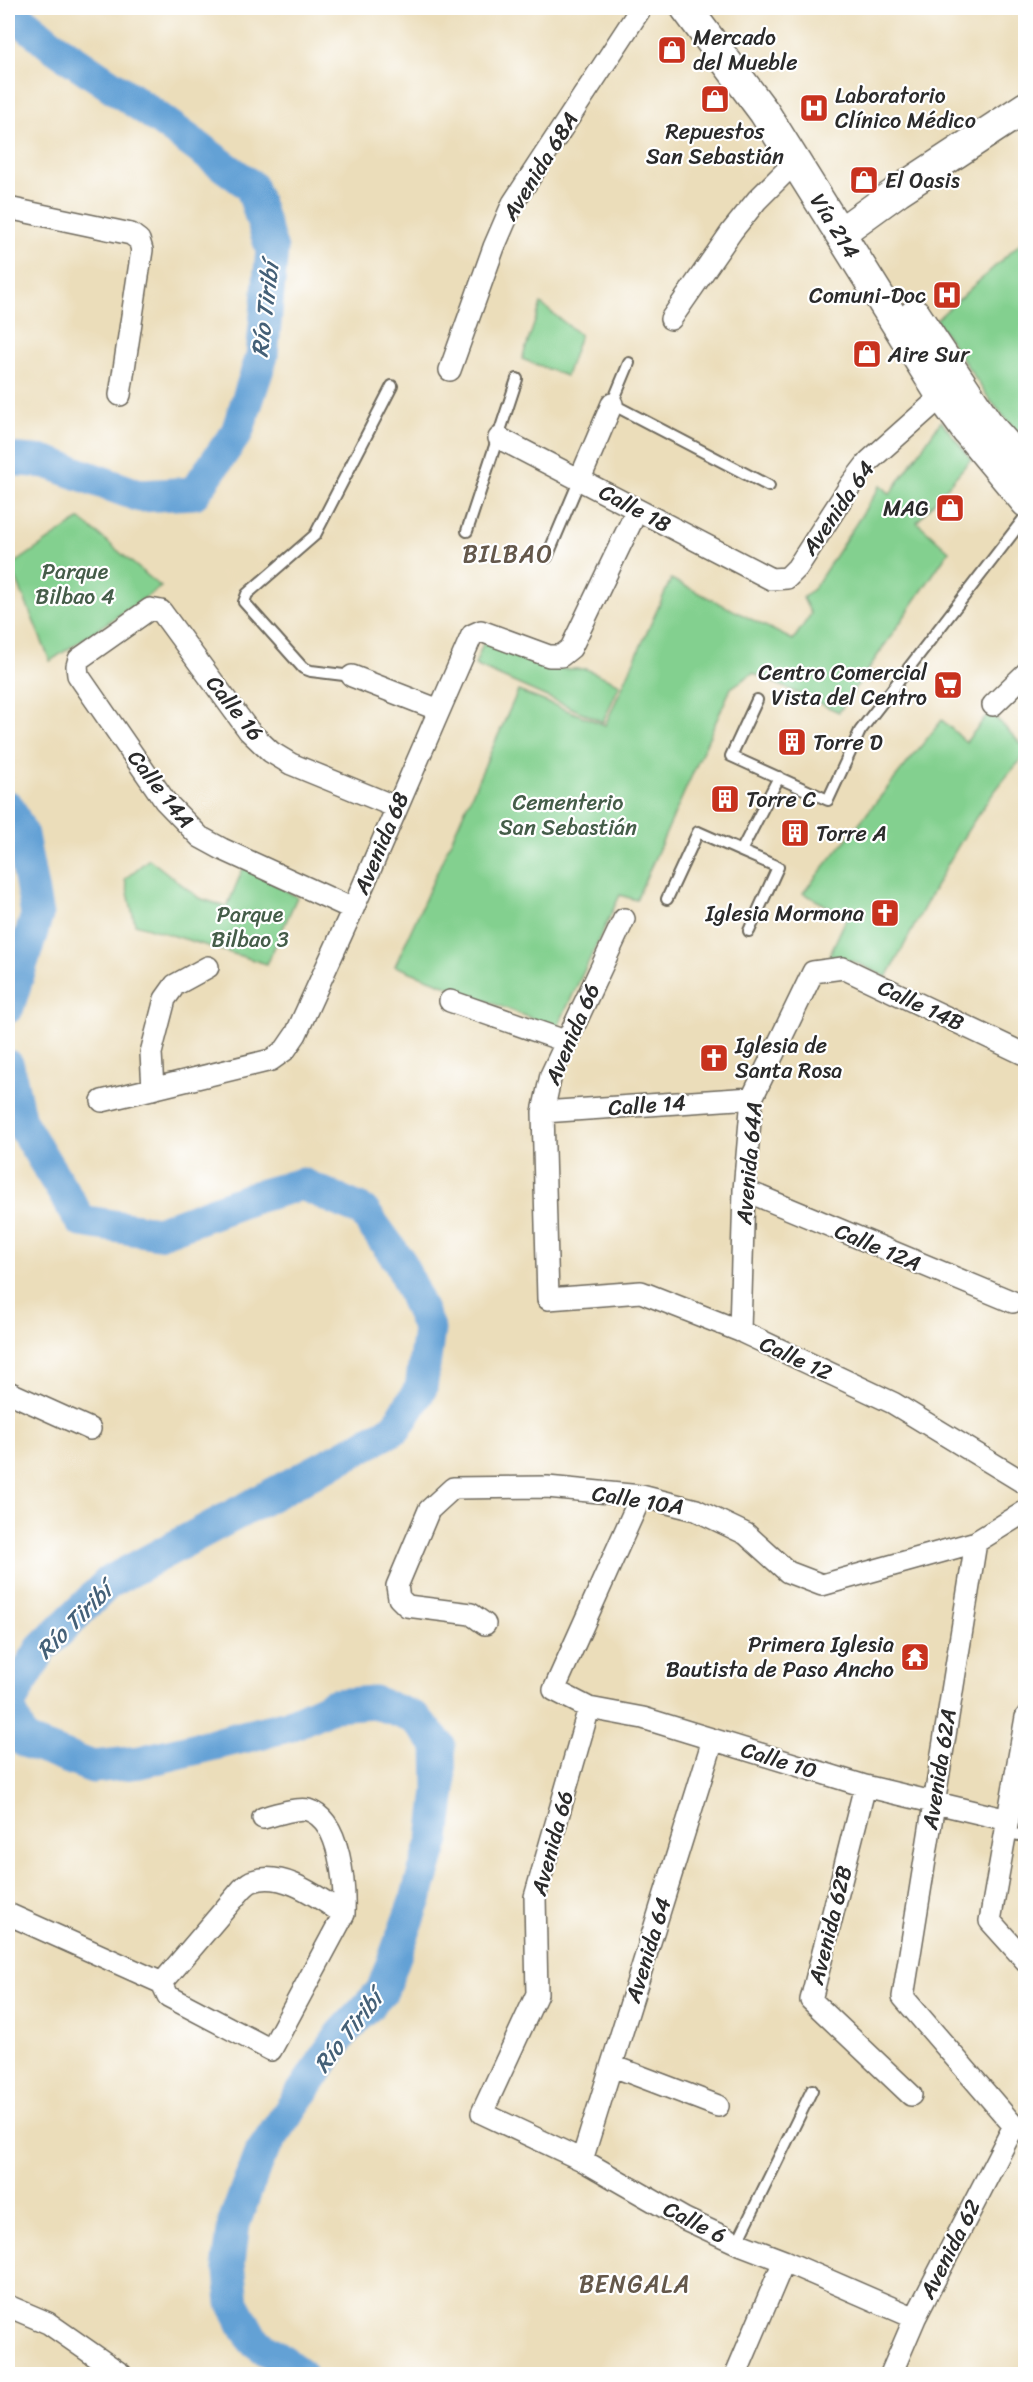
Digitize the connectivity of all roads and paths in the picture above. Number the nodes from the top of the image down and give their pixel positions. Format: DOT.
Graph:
graph roads {
  1 [pos="641,8"];
  2 [pos="686,8"];
  3 [pos="708,8"];
  4 [pos="1026,107"];
  5 [pos="795,162"];
  6 [pos="8,208"];
  7 [pos="848,227"];
  8 [pos="671,319"];
  9 [pos="629,363"];
  10 [pos="450,370"];
  11 [pos="517,379"];
  12 [pos="392,386"];
  13 [pos="950,389"];
  14 [pos="120,395"];
  15 [pos="612,404"];
  16 [pos="499,438"];
  17 [pos="1026,467"];
  18 [pos="580,479"];
  19 [pos="769,486"];
  20 [pos="1026,502"];
  21 [pos="637,510"];
  22 [pos="1026,516"];
  23 [pos="466,531"];
  24 [pos="547,557"];
  25 [pos="771,579"];
  26 [pos="161,611"];
  27 [pos="1026,673"];
  28 [pos="352,676"];
  29 [pos="757,700"];
  30 [pos="993,705"];
  31 [pos="439,710"];
  32 [pos="779,777"];
  33 [pos="396,807"];
  34 [pos="741,851"];
  35 [pos="667,899"];
  36 [pos="353,909"];
  37 [pos="624,919"];
  38 [pos="748,931"];
  39 [pos="208,967"];
  40 [pos="813,972"];
  41 [pos="450,1002"];
  42 [pos="565,1041"];
  43 [pos="1026,1055"];
  44 [pos="153,1089"];
  45 [pos="752,1098"];
  46 [pos="102,1101"];
  47 [pos="543,1112"];
  48 [pos="744,1190"];
  49 [pos="548,1299"];
  50 [pos="1013,1302"];
  51 [pos="740,1331"];
  52 [pos="8,1392"];
  53 [pos="90,1429"];
  54 [pos="1026,1484"];
  55 [pos="641,1496"];
  56 [pos="1026,1511"];
  57 [pos="975,1542"];
  58 [pos="485,1624"];
  59 [pos="589,1707"];
  60 [pos="1026,1717"];
  61 [pos="712,1740"];
  62 [pos="865,1786"];
  63 [pos="933,1802"];
  64 [pos="263,1818"];
  65 [pos="1013,1830"];
  66 [pos="8,1914"];
  67 [pos="344,1914"];
  68 [pos="1026,1961"];
  69 [pos="162,1983"];
  70 [pos="613,2066"];
  71 [pos="812,2090"];
  72 [pos="912,2095"];
  73 [pos="718,2106"];
  74 [pos="482,2113"];
  75 [pos="1020,2127"];
  76 [pos="582,2160"];
  77 [pos="737,2243"];
  78 [pos="784,2261"];
  79 [pos="8,2306"];
  80 [pos="915,2318"];
  81 [pos="121,2374"];
  82 [pos="736,2374"];
  83 [pos="891,2374"];
  1 -- 10 [label="street, Avenida 68A"];
  2 -- 5 [label="main road, Vía 214"];
  3 -- 7 [label="main road, Vía 214"];
  4 -- 7 [label="main road"];
  5 -- 7 [label="main road, Vía 214"];
  5 -- 8 [label="street"];
  6 -- 14 [label="street"];
  7 -- 13 [label="main road, Vía 214"];
  9 -- 15 [label="lane"];
  11 -- 16 [label="lane"];
  12 -- 28 [label="lane"];
  13 -- 17 [label="main road, Vía 214"];
  13 -- 20 [label="main road, Vía 214"];
  13 -- 25 [label="street, Avenida 64"];
  15 -- 18 [label="street"];
  15 -- 19 [label="lane"];
  16 -- 18 [label="street, Calle 18"];
  16 -- 23 [label="lane"];
  18 -- 21 [label="street, Calle 18"];
  18 -- 24 [label="lane"];
  21 -- 25 [label="street, Calle 18"];
  21 -- 31 [label="street, Avenida 68"];
  22 -- 32 [label="lane"];
  26 -- 33 [label="street, Calle 16"];
  26 -- 36 [label="street, Calle 14A"];
  27 -- 30 [label="street"];
  28 -- 31 [label="street"];
  29 -- 32 [label="lane"];
  31 -- 33 [label="street, Avenida 68"];
  32 -- 34 [label="lane"];
  33 -- 36 [label="street, Avenida 68"];
  34 -- 35 [label="lane"];
  34 -- 38 [label="lane"];
  36 -- 44 [label="street, Avenida 68"];
  37 -- 42 [label="street, Avenida 66"];
  39 -- 44 [label="street"];
  40 -- 43 [label="street, Calle 14B"];
  40 -- 45 [label="street, Avenida 64A"];
  41 -- 42 [label="street"];
  42 -- 47 [label="street, Avenida 66"];
  44 -- 46 [label="street"];
  45 -- 47 [label="street, Calle 14"];
  45 -- 48 [label="street, Avenida 64A"];
  47 -- 49 [label="street, Avenida 66"];
  48 -- 50 [label="street, Calle 12A"];
  48 -- 51 [label="street, Avenida 64A"];
  49 -- 51 [label="street, Calle 12"];
  51 -- 54 [label="street, Calle 12"];
  52 -- 53 [label="street"];
  55 -- 57 [label="street, Calle 10A"];
  55 -- 58 [label="street, Calle 10A"];
  55 -- 59 [label="street, Calle 10"];
  56 -- 57 [label="street, Calle 10A"];
  57 -- 63 [label="street, Avenida 62A"];
  59 -- 61 [label="street, Calle 10"];
  59 -- 74 [label="street, Avenida 66"];
  60 -- 65 [label="street"];
  61 -- 62 [label="street, Calle 10"];
  61 -- 70 [label="street, Avenida 64"];
  62 -- 63 [label="street, Calle 10"];
  62 -- 72 [label="street, Avenida 62B"];
  63 -- 65 [label="street, Calle 10"];
  63 -- 75 [label="street, Avenida 62A"];
  64 -- 67 [label="street"];
  65 -- 68 [label="street"];
  66 -- 69 [label="street"];
  67 -- 69 [label="street"];
  67 -- 69 [label="street"];
  70 -- 73 [label="street"];
  70 -- 76 [label="street, Avenida 64"];
  71 -- 77 [label="lane"];
  74 -- 76 [label="street, Calle 6"];
  75 -- 80 [label="street, Avenida 62"];
  76 -- 77 [label="street, Calle 6"];
  77 -- 78 [label="street, Calle 6"];
  78 -- 80 [label="street, Calle 6"];
  78 -- 82 [label="street"];
  79 -- 81 [label="street"];
  80 -- 83 [label="street, Avenida 62"];
}
